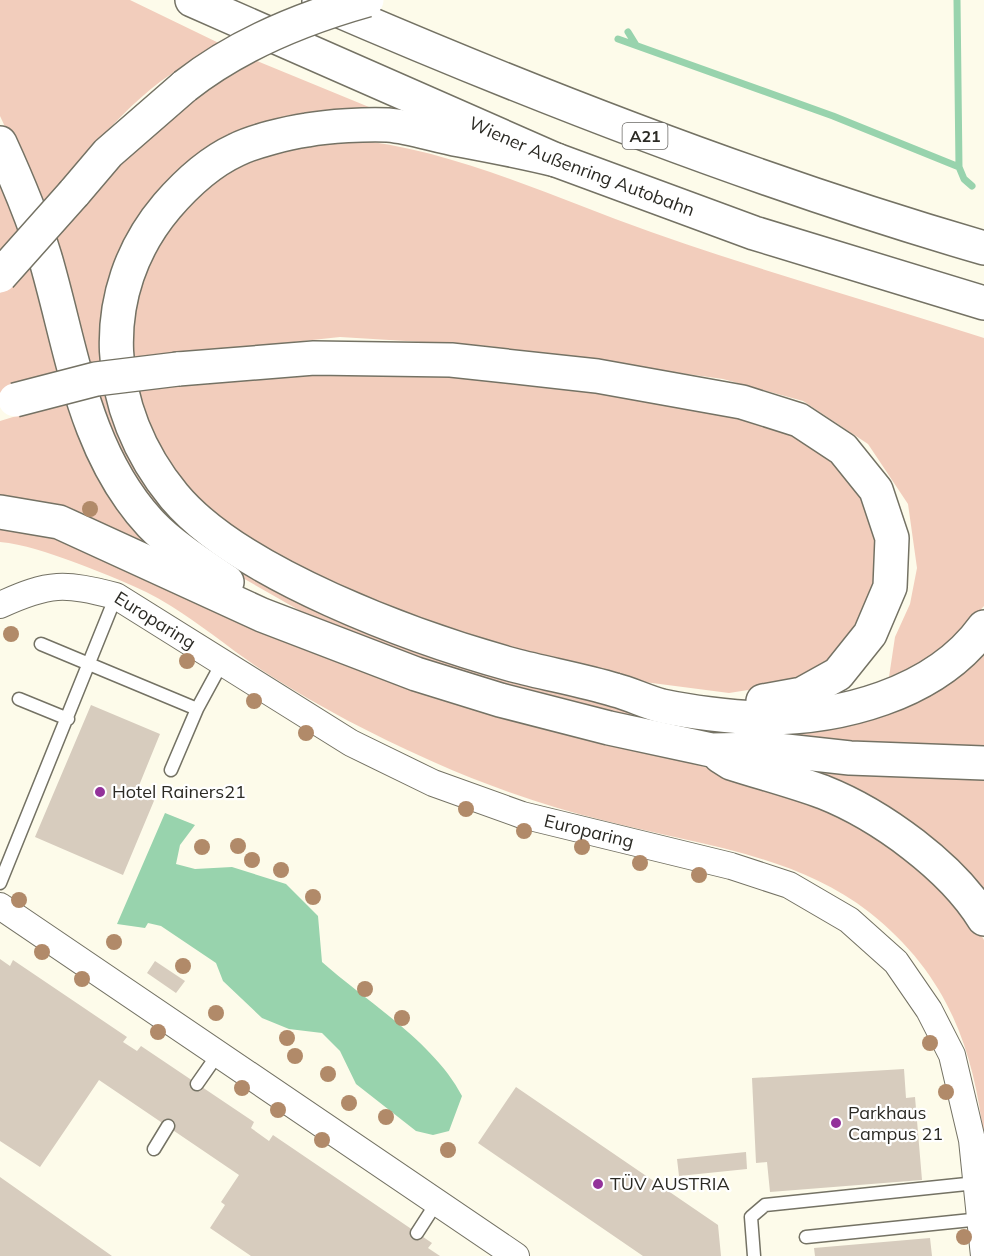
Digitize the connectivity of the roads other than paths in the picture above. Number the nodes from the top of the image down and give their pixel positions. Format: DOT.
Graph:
graph roads {
  1 [pos="192,0"];
  2 [pos="314,0"];
  3 [pos="367,0"];
  4 [pos="0,143"];
  5 [pos="556,160"];
  6 [pos="984,248"];
  7 [pos="0,276"];
  8 [pos="984,303"];
  9 [pos="8,403"];
  10 [pos="0,512"];
  11 [pos="116,596"];
  12 [pos="0,605"];
  13 [pos="984,627"];
  14 [pos="337,642"];
  15 [pos="41,644"];
  16 [pos="90,663"];
  17 [pos="222,663"];
  18 [pos="616,690"];
  19 [pos="19,699"];
  20 [pos="196,709"];
  21 [pos="68,719"];
  22 [pos="711,750"];
  23 [pos="984,763"];
  24 [pos="171,770"];
  25 [pos="0,883"];
  26 [pos="0,906"];
  27 [pos="984,919"];
  28 [pos="218,1054"];
  29 [pos="197,1084"];
  30 [pos="168,1126"];
  31 [pos="154,1149"];
  32 [pos="976,1183"];
  33 [pos="437,1202"];
  34 [pos="981,1219"];
  35 [pos="417,1233"];
  36 [pos="806,1237"];
  37 [pos="516,1256"];
  38 [pos="754,1256"];
  39 [pos="984,1256"];
  1 -- 5 [label="highway, Wiener Außenring Autobahn"];
  2 -- 6 [label="highway, A21"];
  3 -- 7 [label="highway, bridge"];
  4 -- 14 [label="highway"];
  5 -- 8 [label="highway, Wiener Außenring Autobahn"];
  5 -- 18 [label="highway"];
  9 -- 18 [label="highway, bridge"];
  10 -- 14 [label="highway"];
  11 -- 12 [label="street, Europaring"];
  11 -- 16 [label="lane"];
  11 -- 17 [label="street, Europaring"];
  13 -- 18 [label="highway"];
  14 -- 22 [label="highway"];
  15 -- 16 [label="lane"];
  16 -- 20 [label="lane"];
  16 -- 21 [label="lane"];
  17 -- 20 [label="lane"];
  17 -- 32 [label="street, Europaring"];
  19 -- 21 [label="lane"];
  20 -- 24 [label="lane"];
  21 -- 25 [label="lane"];
  22 -- 23 [label="highway"];
  22 -- 27 [label="highway"];
  26 -- 28 [label="street"];
  28 -- 29 [label="lane"];
  28 -- 33 [label="street"];
  30 -- 31 [label="lane"];
  32 -- 34 [label="street, Europaring"];
  32 -- 38 [label="lane"];
  33 -- 35 [label="lane"];
  33 -- 37 [label="street"];
  34 -- 36 [label="lane"];
  34 -- 39 [label="street, Europaring"];
}
